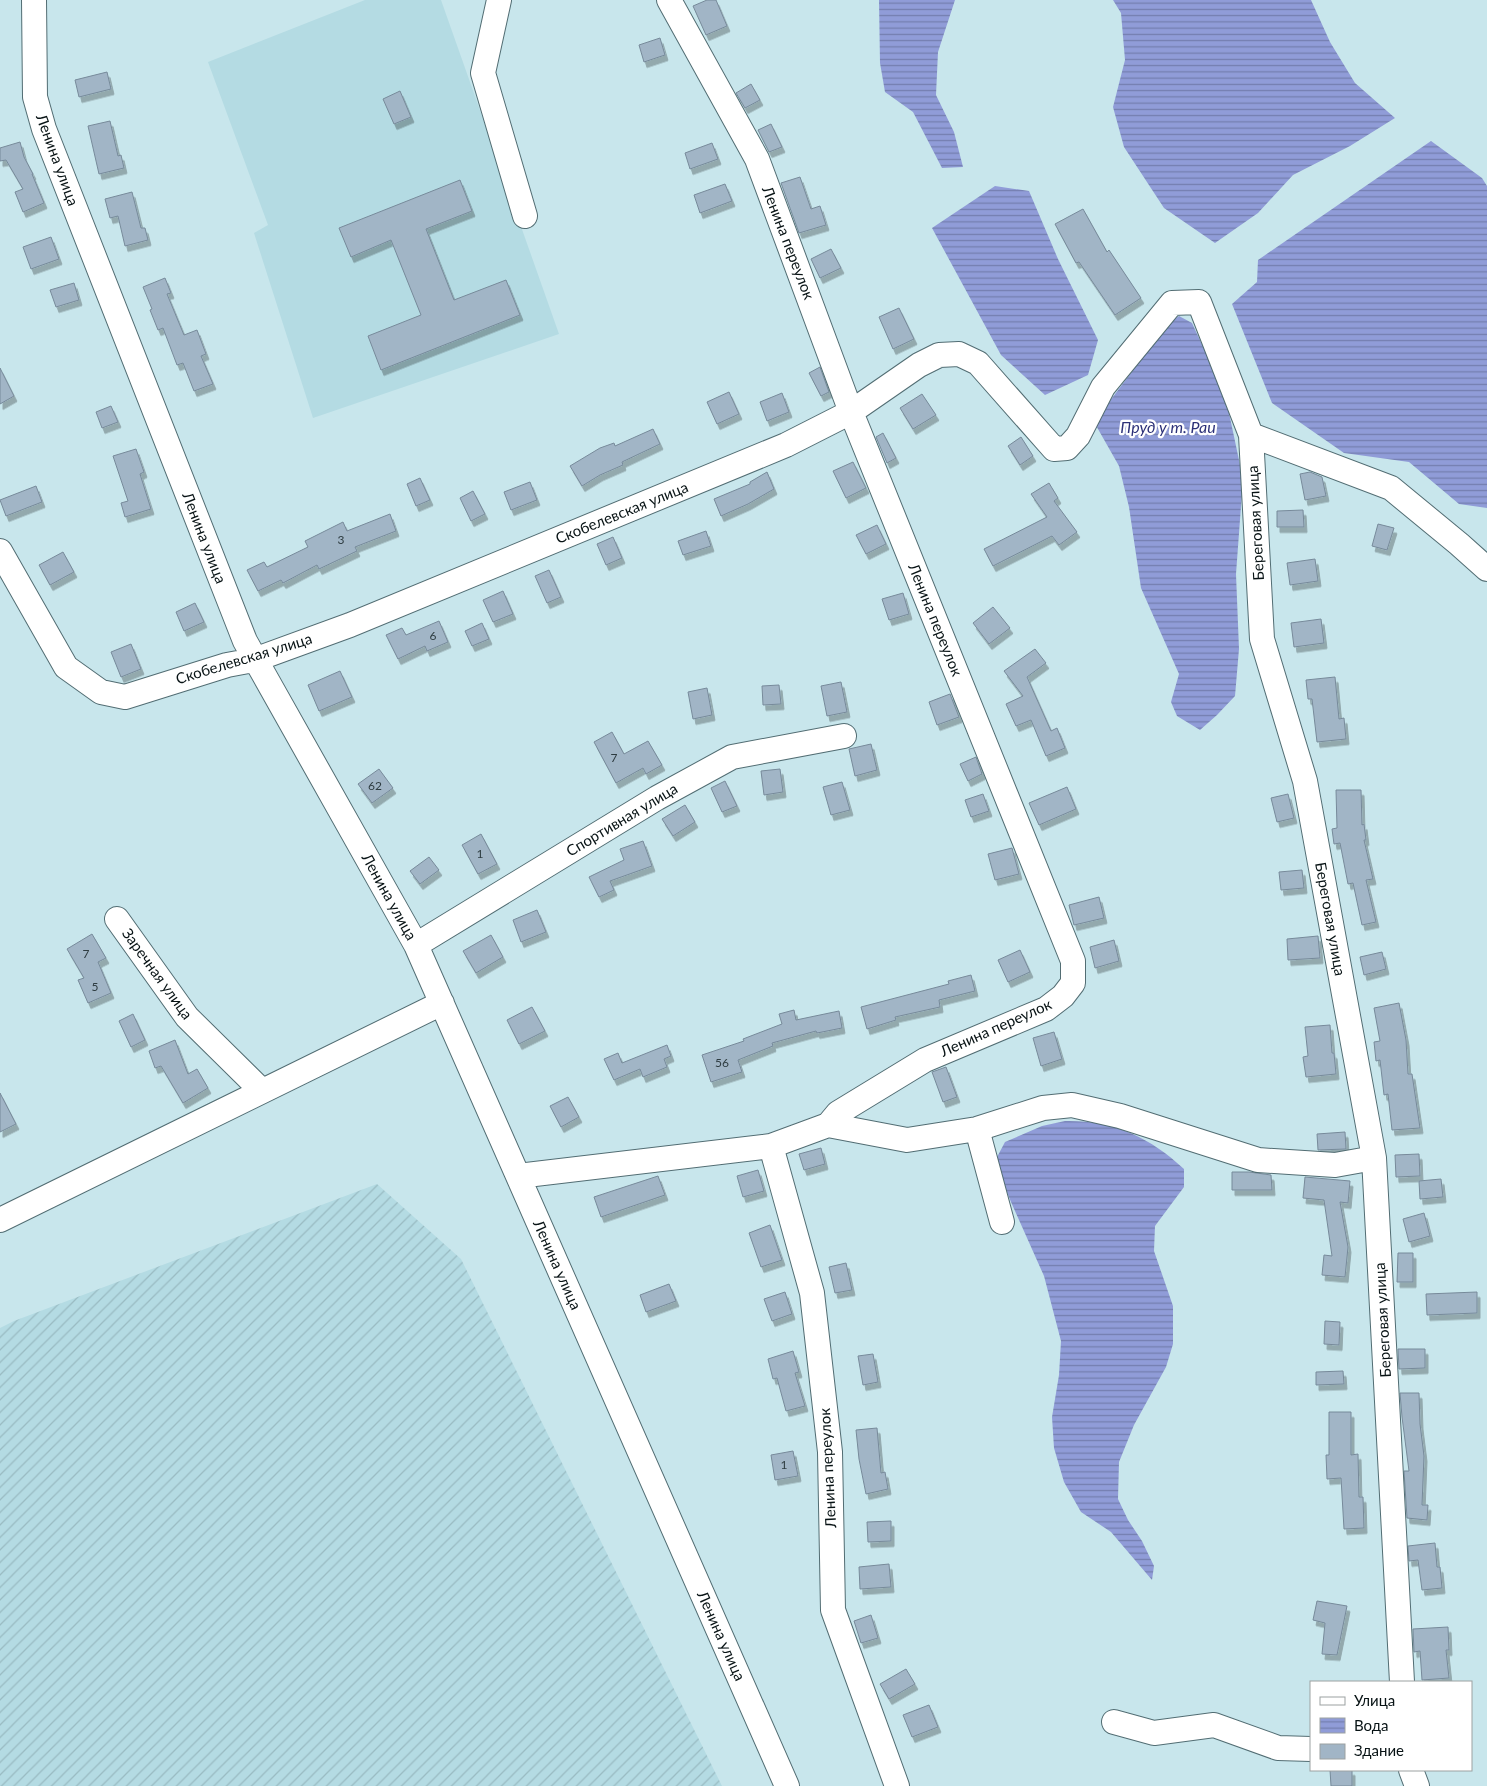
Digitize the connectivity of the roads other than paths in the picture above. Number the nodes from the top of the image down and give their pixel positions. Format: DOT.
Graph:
graph roads {
  1 [pos="34,0"];
  2 [pos="499,0"];
  3 [pos="669,0"];
  4 [pos="525,216"];
  5 [pos="1199,302"];
  6 [pos="851,412"];
  7 [pos="1251,435"];
  8 [pos="0,551"];
  9 [pos="1487,569"];
  10 [pos="254,660"];
  11 [pos="844,736"];
  12 [pos="117,919"];
  13 [pos="416,945"];
  14 [pos="442,1003"];
  15 [pos="262,1091"];
  16 [pos="828,1125"];
  17 [pos="977,1130"];
  18 [pos="771,1146"];
  19 [pos="1374,1158"];
  20 [pos="518,1176"];
  21 [pos="0,1220"];
  22 [pos="1002,1222"];
  23 [pos="1402,1681"];
  24 [pos="1114,1722"];
  25 [pos="1310,1749"];
  26 [pos="1411,1771"];
  27 [pos="787,1786"];
  28 [pos="897,1786"];
  29 [pos="1417,1786"];
  1 -- 10 [label="street, Ленина улица"];
  2 -- 4 [label="street"];
  3 -- 6 [label="street, Ленина переулок"];
  5 -- 6 [label="street, Скобелевская улица"];
  5 -- 7 [label="street, Береговая улица"];
  6 -- 10 [label="street, Скобелевская улица"];
  6 -- 16 [label="street, Ленина переулок"];
  7 -- 9 [label="street"];
  7 -- 19 [label="street, Береговая улица"];
  8 -- 10 [label="street, Скобелевская улица"];
  10 -- 13 [label="street, Ленина улица"];
  11 -- 13 [label="street, Спортивная улица"];
  12 -- 15 [label="street, Заречная улица"];
  13 -- 14 [label="street, Ленина улица"];
  14 -- 15 [label="street"];
  14 -- 20 [label="street, Ленина улица"];
  15 -- 21 [label="street"];
  16 -- 17 [label="street"];
  16 -- 18 [label="street"];
  17 -- 19 [label="street"];
  17 -- 22 [label="street"];
  18 -- 20 [label="street"];
  18 -- 28 [label="street, Ленина переулок"];
  19 -- 23 [label="street, Береговая улица"];
  20 -- 27 [label="street, Ленина улица"];
  24 -- 25 [label="street"];
  26 -- 29 [label="street"];
}
